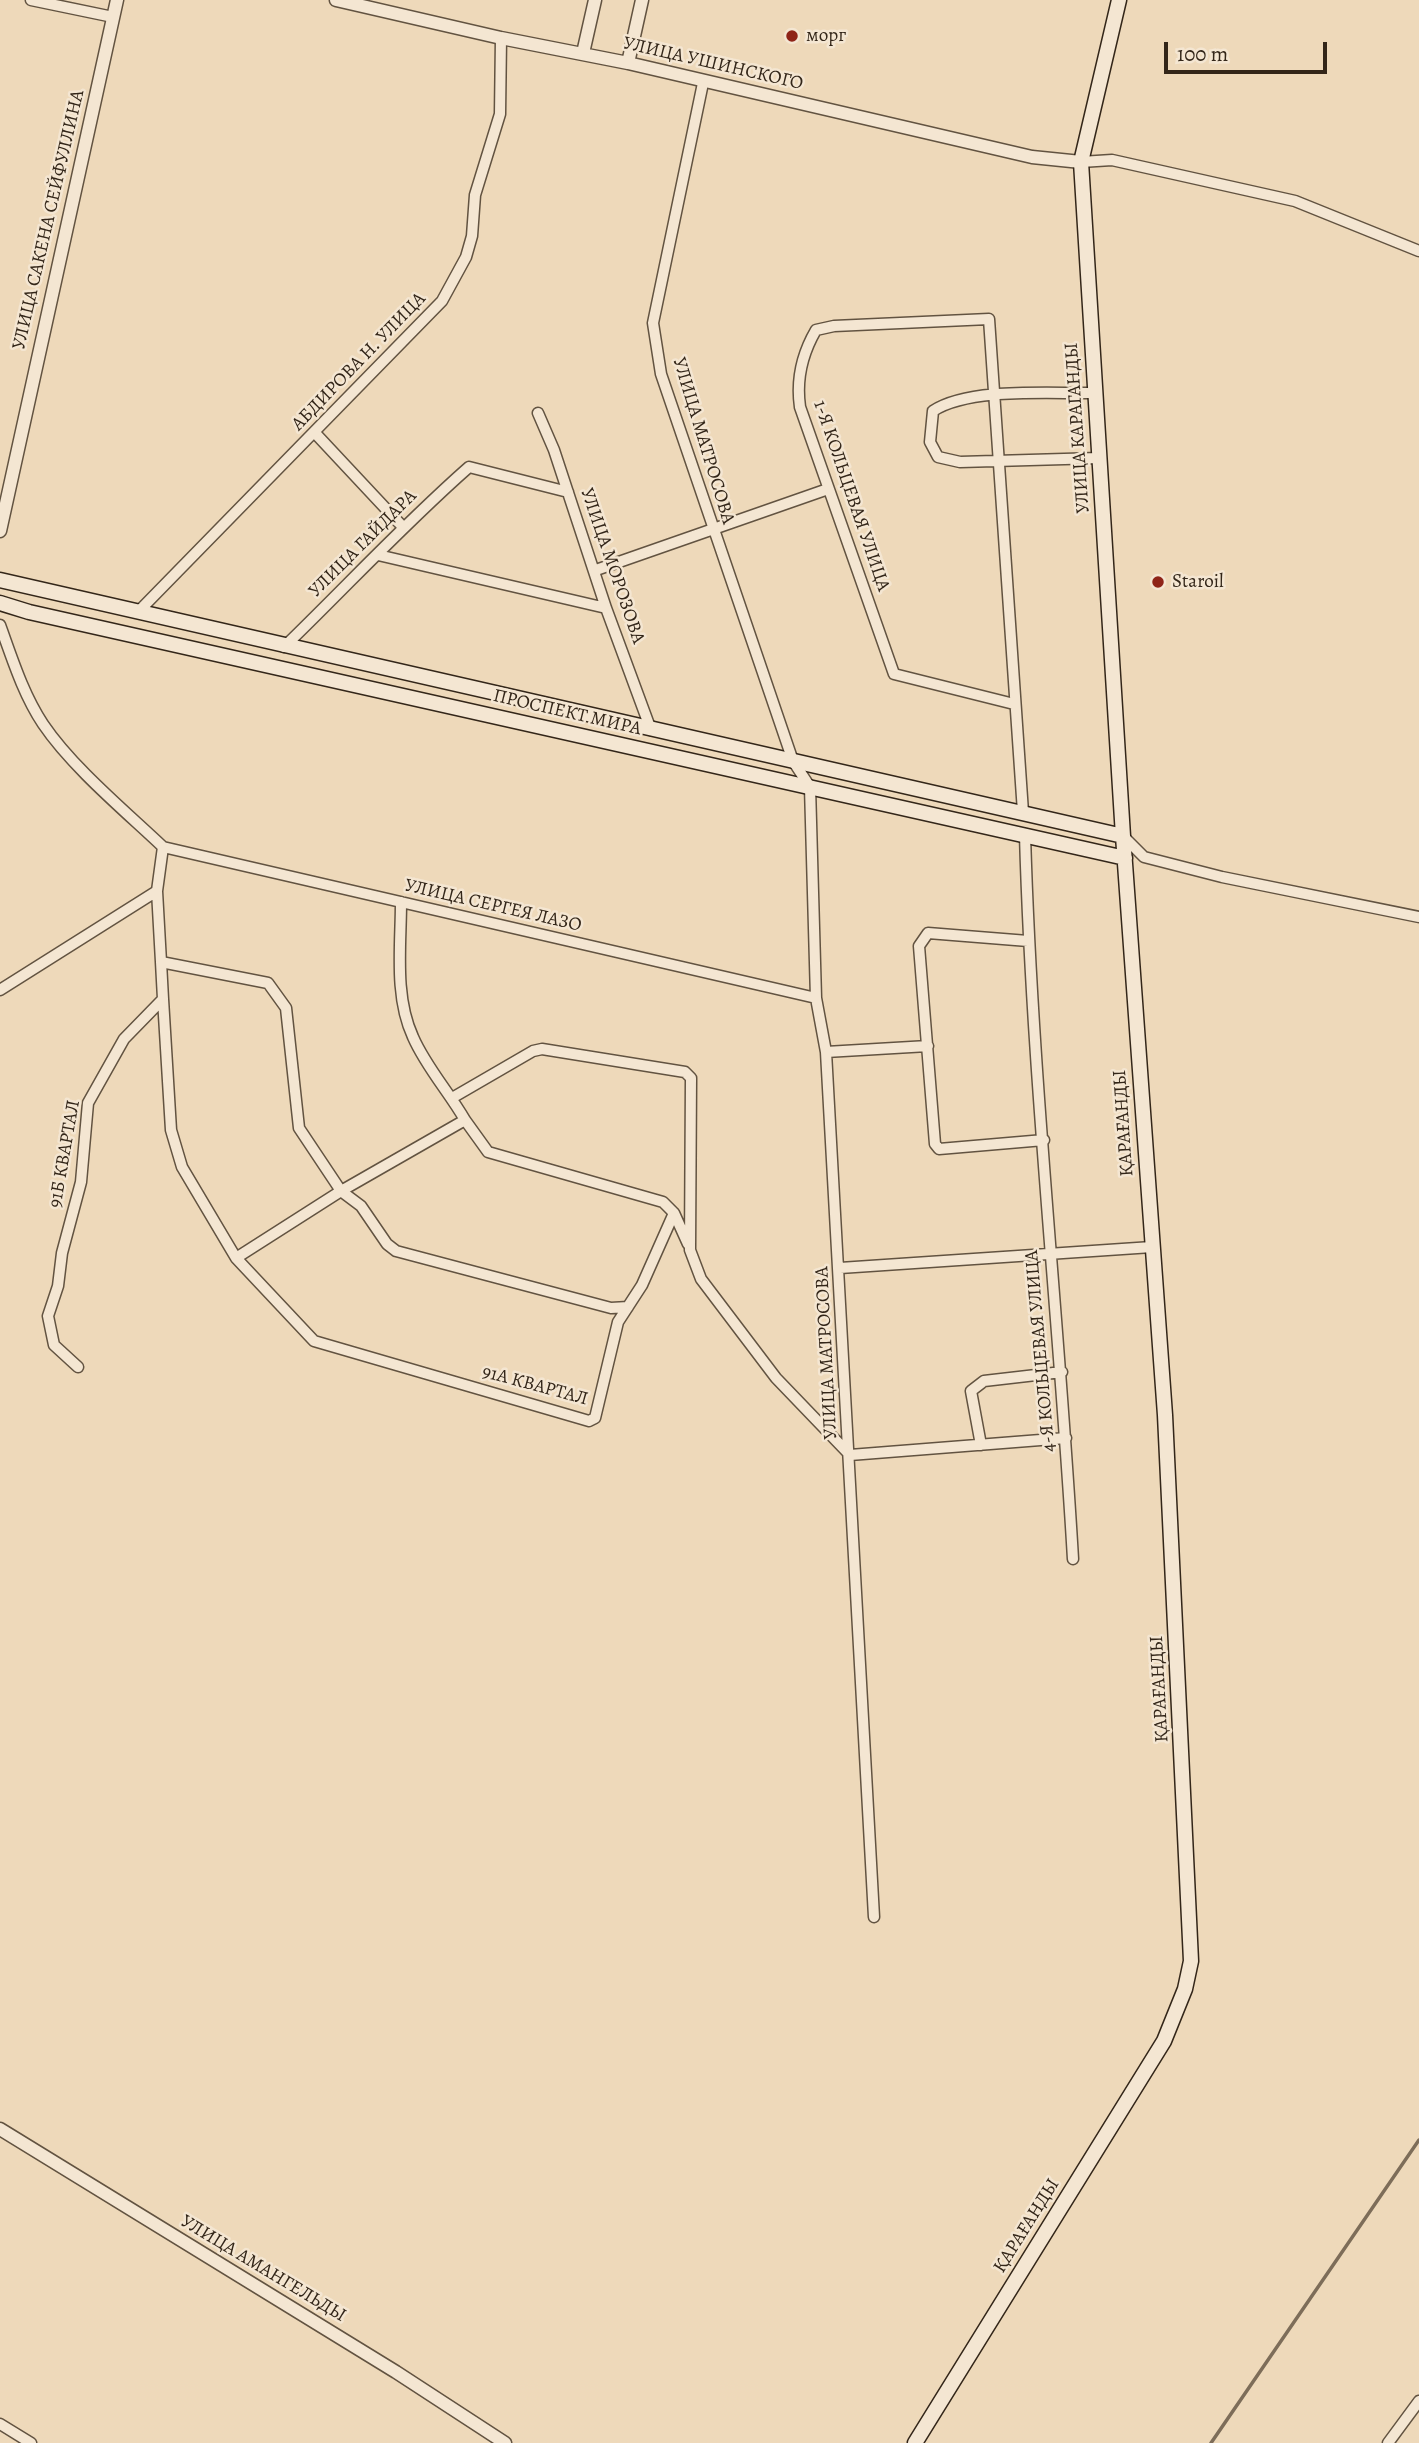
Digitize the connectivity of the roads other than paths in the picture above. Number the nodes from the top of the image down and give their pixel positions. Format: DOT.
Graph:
graph roads {
  1 [pos="31,0"];
  2 [pos="117,0"];
  3 [pos="336,0"];
  4 [pos="596,0"];
  5 [pos="642,0"];
  6 [pos="1119,0"];
  7 [pos="113,17"];
  8 [pos="500,38"];
  9 [pos="583,53"];
  10 [pos="628,63"];
  11 [pos="703,83"];
  12 [pos="1081,162"];
  13 [pos="1419,251"];
  14 [pos="1095,393"];
  15 [pos="993,397"];
  16 [pos="538,413"];
  17 [pos="315,432"];
  18 [pos="1099,458"];
  19 [pos="997,460"];
  20 [pos="828,489"];
  21 [pos="568,492"];
  22 [pos="402,526"];
  23 [pos="712,529"];
  24 [pos="0,531"];
  25 [pos="378,555"];
  26 [pos="596,570"];
  27 [pos="0,580"];
  28 [pos="0,603"];
  29 [pos="606,608"];
  30 [pos="138,612"];
  31 [pos="0,625"];
  32 [pos="284,647"];
  33 [pos="1014,704"];
  34 [pos="651,730"];
  35 [pos="793,761"];
  36 [pos="810,787"];
  37 [pos="1023,812"];
  38 [pos="1025,835"];
  39 [pos="1123,836"];
  40 [pos="163,847"];
  41 [pos="1144,857"];
  42 [pos="1125,858"];
  43 [pos="157,891"];
  44 [pos="401,902"];
  45 [pos="1419,917"];
  46 [pos="1028,941"];
  47 [pos="161,962"];
  48 [pos="0,990"];
  49 [pos="816,998"];
  50 [pos="163,999"];
  51 [pos="928,1046"];
  52 [pos="826,1052"];
  53 [pos="452,1098"];
  54 [pos="465,1121"];
  55 [pos="1044,1140"];
  56 [pos="341,1191"];
  57 [pos="674,1213"];
  58 [pos="1152,1247"];
  59 [pos="690,1250"];
  60 [pos="1049,1251"];
  61 [pos="236,1258"];
  62 [pos="840,1268"];
  63 [pos="628,1307"];
  64 [pos="78,1367"];
  65 [pos="1062,1372"];
  66 [pos="1066,1438"];
  67 [pos="981,1445"];
  68 [pos="850,1455"];
  69 [pos="1073,1559"];
  70 [pos="874,1917"];
  71 [pos="0,2129"];
  72 [pos="1419,2401"];
  73 [pos="0,2424"];
  74 [pos="31,2443"];
  75 [pos="505,2443"];
  76 [pos="915,2443"];
  77 [pos="1388,2443"];
  1 -- 7 [label="street"];
  2 -- 7 [label="street, УЛИЦА САКЕНА СЕЙФУЛЛИНА"];
  3 -- 8 [label="street, УЛИЦА УШИНСКОГО"];
  4 -- 9 [label="street"];
  5 -- 10 [label="street"];
  6 -- 12 [label="main road, УЛИЦА КАРАГАНДЫ"];
  7 -- 24 [label="street, УЛИЦА САКЕНА СЕЙФУЛЛИНА"];
  8 -- 9 [label="street, УЛИЦА УШИНСКОГО"];
  8 -- 17 [label="street, АБДИРОВА Н. УЛИЦА"];
  9 -- 10 [label="street, УЛИЦА УШИНСКОГО"];
  10 -- 11 [label="street, УЛИЦА УШИНСКОГО"];
  11 -- 12 [label="street, УЛИЦА УШИНСКОГО"];
  11 -- 23 [label="street, УЛИЦА МАТРОСОВА"];
  12 -- 13 [label="street"];
  12 -- 14 [label="main road, УЛИЦА КАРАГАНДЫ"];
  14 -- 15 [label="street"];
  14 -- 18 [label="main road, УЛИЦА КАРАГАНДЫ"];
  15 -- 19 [label="street, 1-Я КОЛЬЦЕВАЯ УЛИЦА"];
  15 -- 19 [label="street"];
  15 -- 20 [label="street, 1-Я КОЛЬЦЕВАЯ УЛИЦА"];
  16 -- 21 [label="street, УЛИЦА МОРОЗОВА"];
  17 -- 22 [label="street"];
  17 -- 30 [label="street, АБДИРОВА Н. УЛИЦА"];
  18 -- 19 [label="street"];
  18 -- 39 [label="main road, УЛИЦА КАРАГАНДЫ"];
  19 -- 33 [label="street, 1-Я КОЛЬЦЕВАЯ УЛИЦА"];
  20 -- 23 [label="street"];
  20 -- 33 [label="street, 1-Я КОЛЬЦЕВАЯ УЛИЦА"];
  21 -- 22 [label="street, УЛИЦА ГАЙДАРА"];
  21 -- 26 [label="street, УЛИЦА МОРОЗОВА"];
  22 -- 25 [label="street, УЛИЦА ГАЙДАРА"];
  23 -- 26 [label="street"];
  23 -- 35 [label="street, УЛИЦА МАТРОСОВА"];
  25 -- 29 [label="street"];
  25 -- 32 [label="street, УЛИЦА ГАЙДАРА"];
  26 -- 29 [label="street, УЛИЦА МОРОЗОВА"];
  27 -- 30 [label="main road, ПРОСПЕКТ МИРА"];
  28 -- 36 [label="main road, ПРОСПЕКТ МИРА"];
  29 -- 34 [label="street, УЛИЦА МОРОЗОВА"];
  30 -- 32 [label="main road, ПРОСПЕКТ МИРА"];
  31 -- 40 [label="street"];
  32 -- 34 [label="main road, ПРОСПЕКТ МИРА"];
  33 -- 37 [label="street, 1-Я КОЛЬЦЕВАЯ УЛИЦА"];
  34 -- 35 [label="main road, ПРОСПЕКТ МИРА"];
  35 -- 36 [label="street, УЛИЦА МАТРОСОВА"];
  35 -- 37 [label="main road, ПРОСПЕКТ МИРА"];
  36 -- 38 [label="main road, ПРОСПЕКТ МИРА"];
  36 -- 49 [label="street, УЛИЦА МАТРОСОВА"];
  37 -- 39 [label="main road, ПРОСПЕКТ МИРА"];
  38 -- 42 [label="main road, ПРОСПЕКТ МИРА"];
  38 -- 46 [label="street, 4-Я КОЛЬЦЕВАЯ УЛИЦА"];
  39 -- 41 [label="street"];
  39 -- 42 [label="main road, УЛИЦА КАРАГАНДЫ"];
  40 -- 43 [label="street"];
  40 -- 44 [label="street, УЛИЦА СЕРГЕЯ ЛАЗО"];
  41 -- 42 [label="street"];
  41 -- 45 [label="street"];
  42 -- 58 [label="main road, ҚАРАҒАНДЫ"];
  43 -- 47 [label="street"];
  43 -- 48 [label="street"];
  44 -- 49 [label="street, УЛИЦА СЕРГЕЯ ЛАЗО"];
  44 -- 53 [label="street"];
  46 -- 51 [label="street"];
  46 -- 55 [label="street, 4-Я КОЛЬЦЕВАЯ УЛИЦА"];
  47 -- 50 [label="street"];
  47 -- 56 [label="street"];
  49 -- 52 [label="street, УЛИЦА МАТРОСОВА"];
  50 -- 61 [label="street"];
  50 -- 64 [label="street, 91Б КВАРТАЛ"];
  51 -- 52 [label="street"];
  51 -- 55 [label="street"];
  52 -- 62 [label="street, УЛИЦА МАТРОСОВА"];
  53 -- 54 [label="street"];
  53 -- 59 [label="street"];
  54 -- 56 [label="street"];
  54 -- 57 [label="street"];
  55 -- 60 [label="street, 4-Я КОЛЬЦЕВАЯ УЛИЦА"];
  56 -- 61 [label="street"];
  56 -- 63 [label="street"];
  57 -- 59 [label="street"];
  57 -- 63 [label="street"];
  58 -- 60 [label="street"];
  58 -- 76 [label="main road, ҚАРАҒАНДЫ"];
  59 -- 68 [label="street"];
  60 -- 62 [label="street"];
  60 -- 65 [label="street, 4-Я КОЛЬЦЕВАЯ УЛИЦА"];
  61 -- 63 [label="street, 91А КВАРТАЛ"];
  62 -- 68 [label="street, УЛИЦА МАТРОСОВА"];
  65 -- 66 [label="street, 4-Я КОЛЬЦЕВАЯ УЛИЦА"];
  65 -- 67 [label="street"];
  66 -- 67 [label="street"];
  66 -- 69 [label="street, 4-Я КОЛЬЦЕВАЯ УЛИЦА"];
  67 -- 68 [label="street"];
  68 -- 70 [label="street, УЛИЦА МАТРОСОВА"];
  71 -- 75 [label="street, УЛИЦА АМАНГЕЛЬДЫ"];
  72 -- 77 [label="street"];
  73 -- 74 [label="street"];
}
